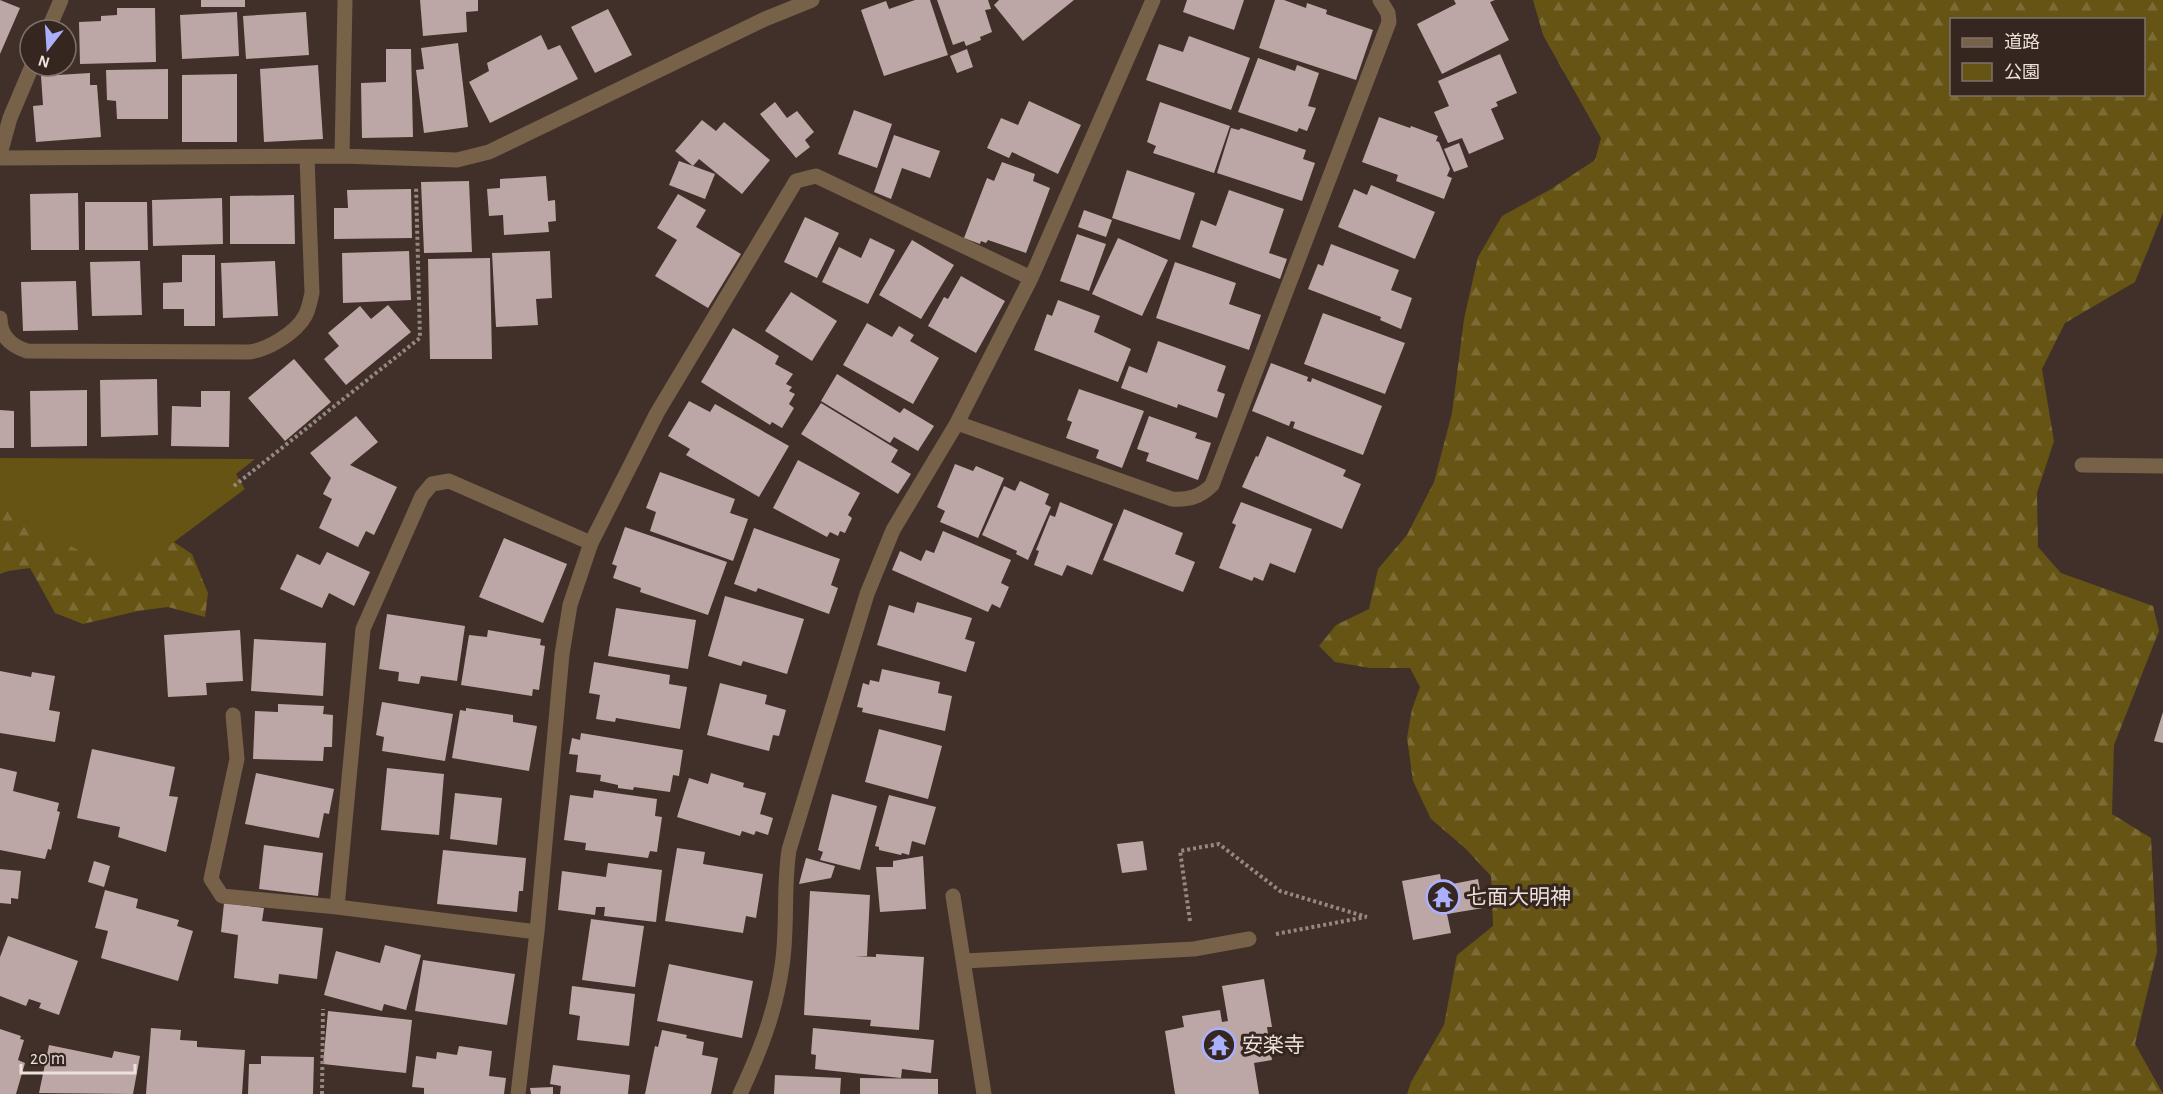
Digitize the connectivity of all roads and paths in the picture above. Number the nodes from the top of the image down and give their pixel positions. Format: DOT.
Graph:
graph roads {
  1 [pos="61,0"];
  2 [pos="345,0"];
  3 [pos="813,0"];
  4 [pos="1153,0"];
  5 [pos="1380,0"];
  6 [pos="53,18"];
  7 [pos="27,78"];
  8 [pos="0,156"];
  9 [pos="342,156"];
  10 [pos="307,157"];
  11 [pos="415,158"];
  12 [pos="1031,278"];
  13 [pos="0,318"];
  14 [pos="957,423"];
  15 [pos="2082,465"];
  16 [pos="2163,466"];
  17 [pos="234,486"];
  18 [pos="591,543"];
  19 [pos="233,715"];
  20 [pos="953,896"];
  21 [pos="338,907"];
  22 [pos="537,932"];
  23 [pos="1249,939"];
  24 [pos="1194,949"];
  25 [pos="964,961"];
  26 [pos="323,1009"];
  27 [pos="322,1094"];
  28 [pos="518,1094"];
  29 [pos="740,1094"];
  30 [pos="984,1094"];
  1 -- 6 [label="street"];
  2 -- 9 [label="street"];
  3 -- 11 [label="street"];
  4 -- 12 [label="street"];
  5 -- 14 [label="street"];
  7 -- 8 [label="street"];
  8 -- 10 [label="street"];
  9 -- 10 [label="street"];
  9 -- 11 [label="street"];
  10 -- 13 [label="street"];
  11 -- 17 [label="path"];
  12 -- 14 [label="street"];
  12 -- 18 [label="street"];
  14 -- 29 [label="street"];
  15 -- 16 [label="street"];
  18 -- 21 [label="street"];
  18 -- 22 [label="street"];
  19 -- 21 [label="street"];
  20 -- 25 [label="street"];
  21 -- 22 [label="street"];
  22 -- 28 [label="street"];
  23 -- 24 [label="street"];
  23 -- 24 [label="path"];
  24 -- 25 [label="street"];
  25 -- 30 [label="street"];
  26 -- 27 [label="path"];
}
